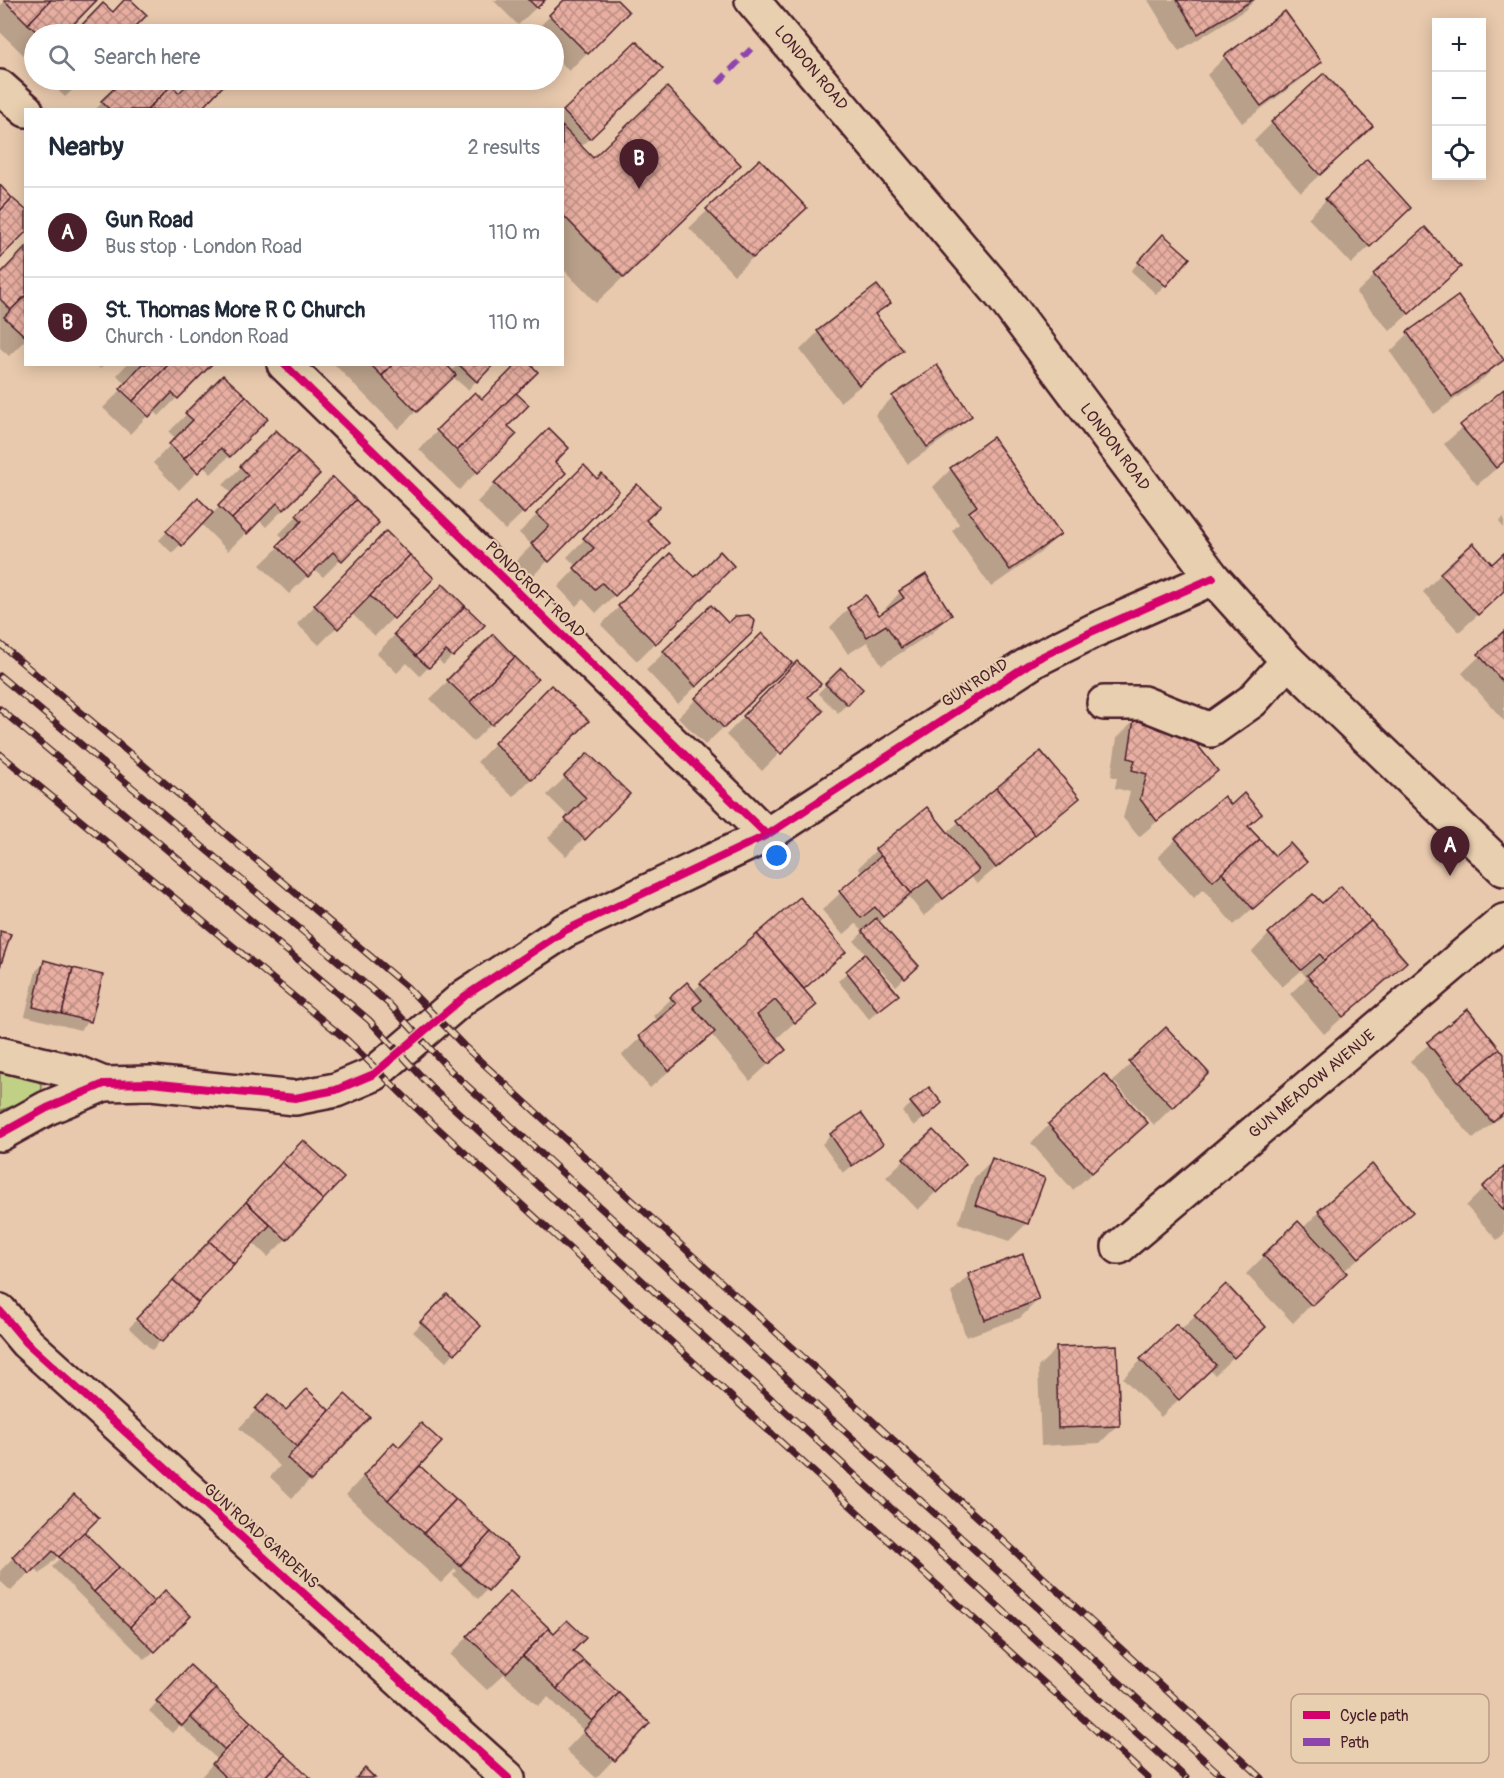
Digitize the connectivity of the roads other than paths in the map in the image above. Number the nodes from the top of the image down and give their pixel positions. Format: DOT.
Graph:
graph roads {
  1 [pos="752,0"];
  2 [pos="0,87"];
  3 [pos="24,108"];
  4 [pos="286,366"];
  5 [pos="1213,578"];
  6 [pos="1288,661"];
  7 [pos="1104,703"];
  8 [pos="766,835"];
  9 [pos="1504,869"];
  10 [pos="1504,921"];
  11 [pos="0,1054"];
  12 [pos="105,1084"];
  13 [pos="0,1134"];
  14 [pos="1119,1247"];
  15 [pos="0,1311"];
  16 [pos="508,1778"];
  1 -- 5 [label="street, LONDON ROAD"];
  2 -- 3 [label="street"];
  4 -- 8 [label="street, PONDCROFT ROAD"];
  5 -- 6 [label="street, LONDON ROAD"];
  5 -- 8 [label="street, GUN ROAD"];
  6 -- 7 [label="street"];
  6 -- 9 [label="street, LONDON ROAD"];
  8 -- 12 [label="street, GUN ROAD"];
  10 -- 14 [label="street, GUN MEADOW AVENUE"];
  11 -- 12 [label="street"];
  12 -- 13 [label="street"];
  15 -- 16 [label="street, GUN ROAD GARDENS"];
}
